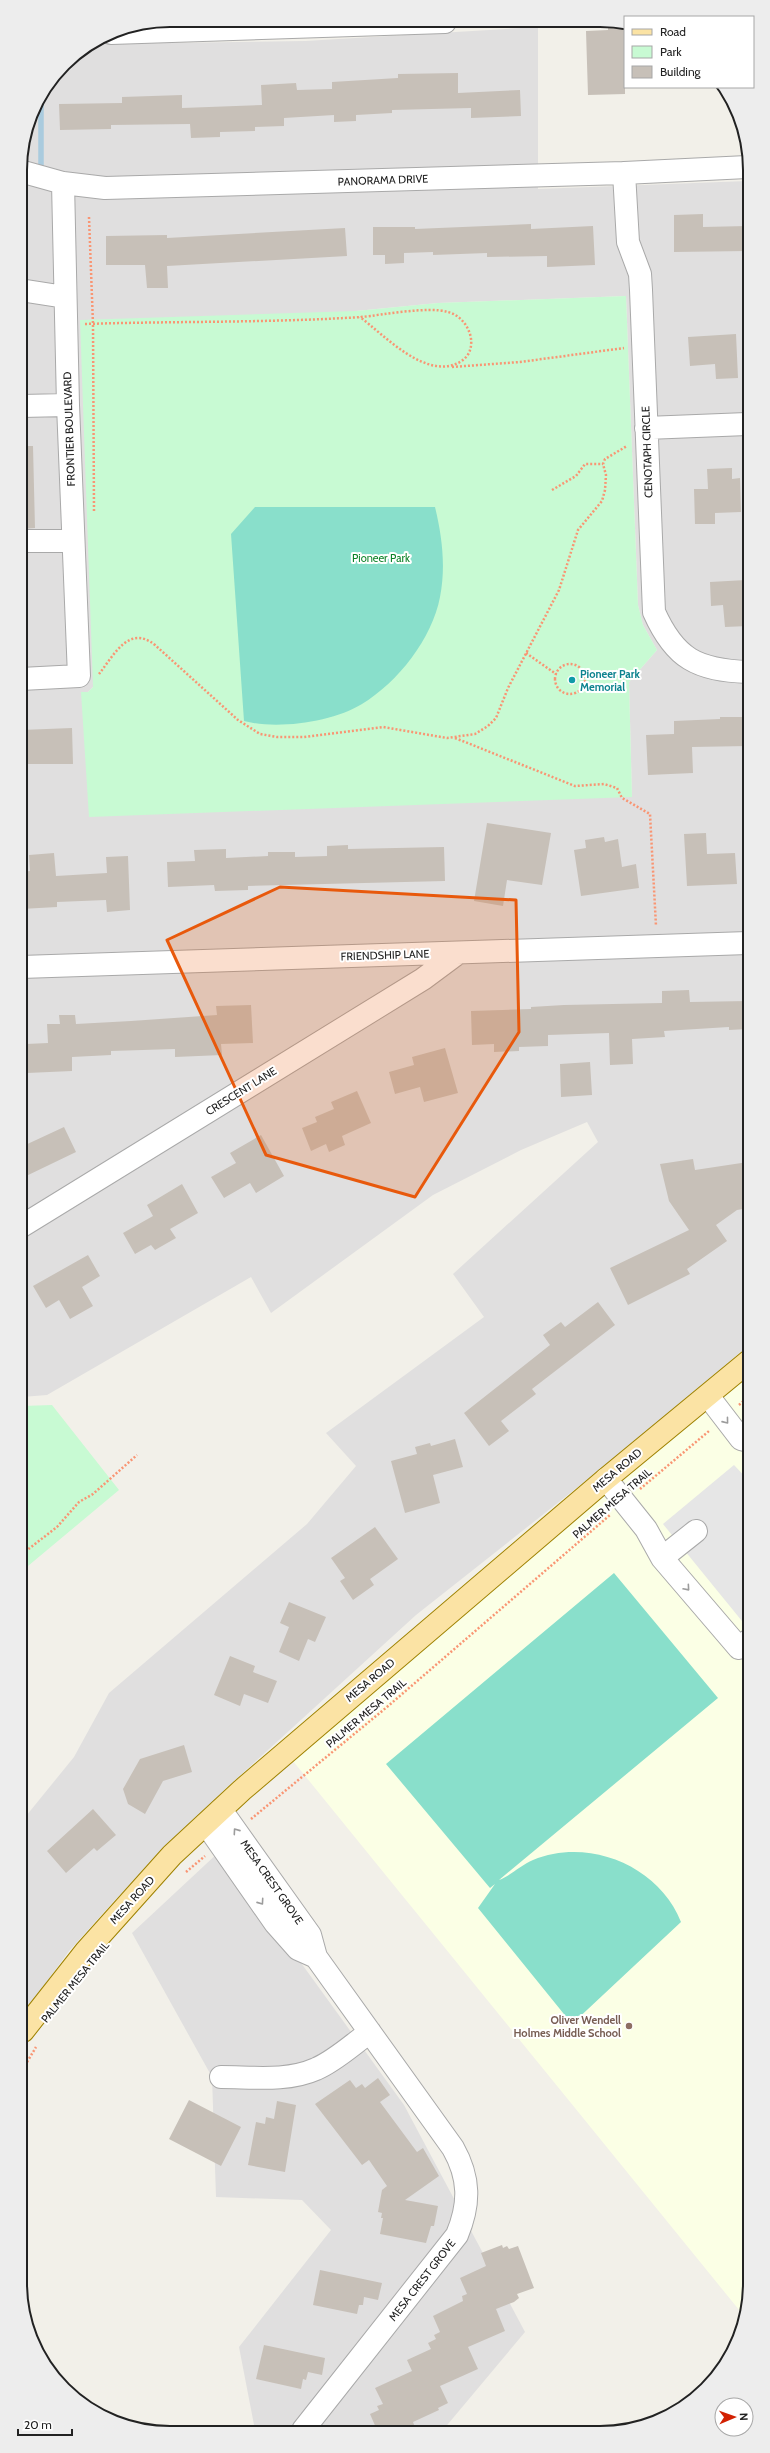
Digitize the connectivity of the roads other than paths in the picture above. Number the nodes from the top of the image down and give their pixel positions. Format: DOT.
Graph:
graph roads {
  1 [pos="293,27"];
  2 [pos="132,32"];
  3 [pos="743,167"];
  4 [pos="27,173"];
  5 [pos="624,173"];
  6 [pos="63,182"];
  7 [pos="27,291"];
  8 [pos="66,297"];
  9 [pos="68,405"];
  10 [pos="27,406"];
  11 [pos="743,424"];
  12 [pos="646,428"];
  13 [pos="27,541"];
  14 [pos="73,541"];
  15 [pos="743,672"];
  16 [pos="27,679"];
  17 [pos="743,943"];
  18 [pos="458,953"];
  19 [pos="27,967"];
  20 [pos="27,1223"];
  21 [pos="743,1366"];
  22 [pos="708,1396"];
  23 [pos="743,1440"];
  24 [pos="606,1479"];
  25 [pos="696,1531"];
  26 [pos="662,1558"];
  27 [pos="743,1645"];
  28 [pos="213,1817"];
  29 [pos="370,2032"];
  30 [pos="30,2038"];
  31 [pos="221,2077"];
  32 [pos="306,2426"];
  1 -- 2 [label="street"];
  3 -- 5 [label="street, PANORAMA DRIVE"];
  4 -- 6 [label="street, PANORAMA DRIVE"];
  5 -- 6 [label="street, PANORAMA DRIVE"];
  5 -- 12 [label="street, CENOTAPH CIRCLE"];
  6 -- 8 [label="street, FRONTIER BOULEVARD"];
  7 -- 8 [label="street"];
  8 -- 9 [label="street, FRONTIER BOULEVARD"];
  9 -- 10 [label="street"];
  9 -- 14 [label="street, FRONTIER BOULEVARD"];
  11 -- 12 [label="street"];
  12 -- 15 [label="street, CENOTAPH CIRCLE"];
  13 -- 14 [label="street"];
  14 -- 16 [label="street, FRONTIER BOULEVARD"];
  17 -- 18 [label="street, FRIENDSHIP LANE"];
  18 -- 19 [label="street, FRIENDSHIP LANE"];
  18 -- 20 [label="street, CRESCENT LANE"];
  21 -- 22 [label="main road, MESA ROAD"];
  22 -- 23 [label="street, one-way"];
  22 -- 24 [label="main road, MESA ROAD"];
  24 -- 26 [label="street"];
  24 -- 28 [label="main road, MESA ROAD"];
  25 -- 26 [label="street"];
  26 -- 27 [label="street, one-way"];
  28 -- 29 [label="street, MESA CREST GROVE"];
  28 -- 30 [label="main road, MESA ROAD"];
  29 -- 31 [label="street"];
  29 -- 32 [label="street, MESA CREST GROVE"];
}
